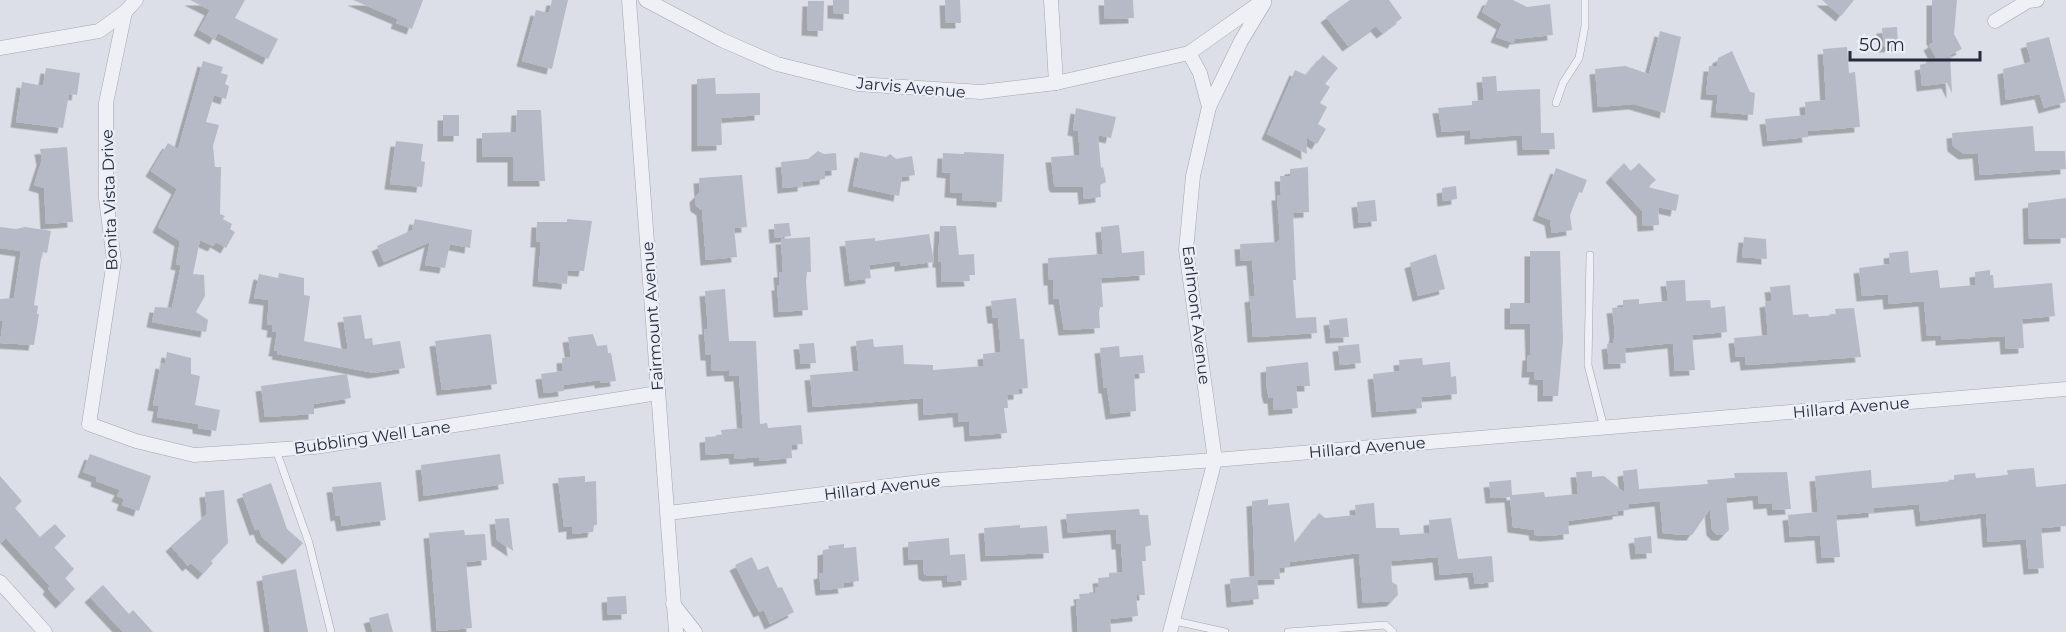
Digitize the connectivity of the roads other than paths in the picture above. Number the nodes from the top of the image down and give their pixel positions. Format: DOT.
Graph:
graph roads {
  1 [pos="136,0"];
  2 [pos="629,0"];
  3 [pos="646,0"];
  4 [pos="1051,0"];
  5 [pos="1265,0"];
  6 [pos="1585,0"];
  7 [pos="2037,0"];
  8 [pos="125,12"];
  9 [pos="1995,21"];
  10 [pos="0,48"];
  11 [pos="1189,53"];
  12 [pos="1056,83"];
  13 [pos="1556,103"];
  14 [pos="1209,107"];
  15 [pos="1590,255"];
  16 [pos="2066,389"];
  17 [pos="658,393"];
  18 [pos="89,424"];
  19 [pos="1604,428"];
  20 [pos="276,450"];
  21 [pos="1215,460"];
  22 [pos="668,513"];
  23 [pos="0,582"];
  24 [pos="673,604"];
  25 [pos="1172,626"];
  26 [pos="1211,631"];
  27 [pos="45,632"];
  28 [pos="331,632"];
  29 [pos="676,632"];
  30 [pos="695,632"];
  31 [pos="1225,632"];
  32 [pos="1288,632"];
  33 [pos="1393,632"];
  1 -- 8 [label="street"];
  2 -- 17 [label="street, Fairmount Avenue"];
  3 -- 12 [label="street, Jarvis Avenue"];
  4 -- 12 [label="street"];
  5 -- 11 [label="street"];
  5 -- 14 [label="street"];
  6 -- 13 [label="lane"];
  7 -- 9 [label="street"];
  8 -- 10 [label="street"];
  8 -- 18 [label="street, Bonita Vista Drive"];
  11 -- 12 [label="street, Jarvis Avenue"];
  11 -- 14 [label="street, Earlmont Avenue"];
  14 -- 21 [label="street, Earlmont Avenue"];
  15 -- 19 [label="lane"];
  16 -- 19 [label="street, Hillard Avenue"];
  17 -- 20 [label="street, Bubbling Well Lane"];
  17 -- 22 [label="street, Fairmount Avenue"];
  18 -- 20 [label="street, Bubbling Well Lane"];
  19 -- 21 [label="street, Hillard Avenue"];
  20 -- 28 [label="lane"];
  21 -- 22 [label="street, Hillard Avenue"];
  21 -- 25 [label="street, Earlmont Avenue"];
  22 -- 24 [label="street, Fairmount Avenue"];
  23 -- 27 [label="street"];
  24 -- 29 [label="street, Fairmount Avenue"];
  24 -- 30 [label="street"];
  25 -- 26 [label="lane"];
  26 -- 31 [label="lane"];
  32 -- 33 [label="lane"];
}
